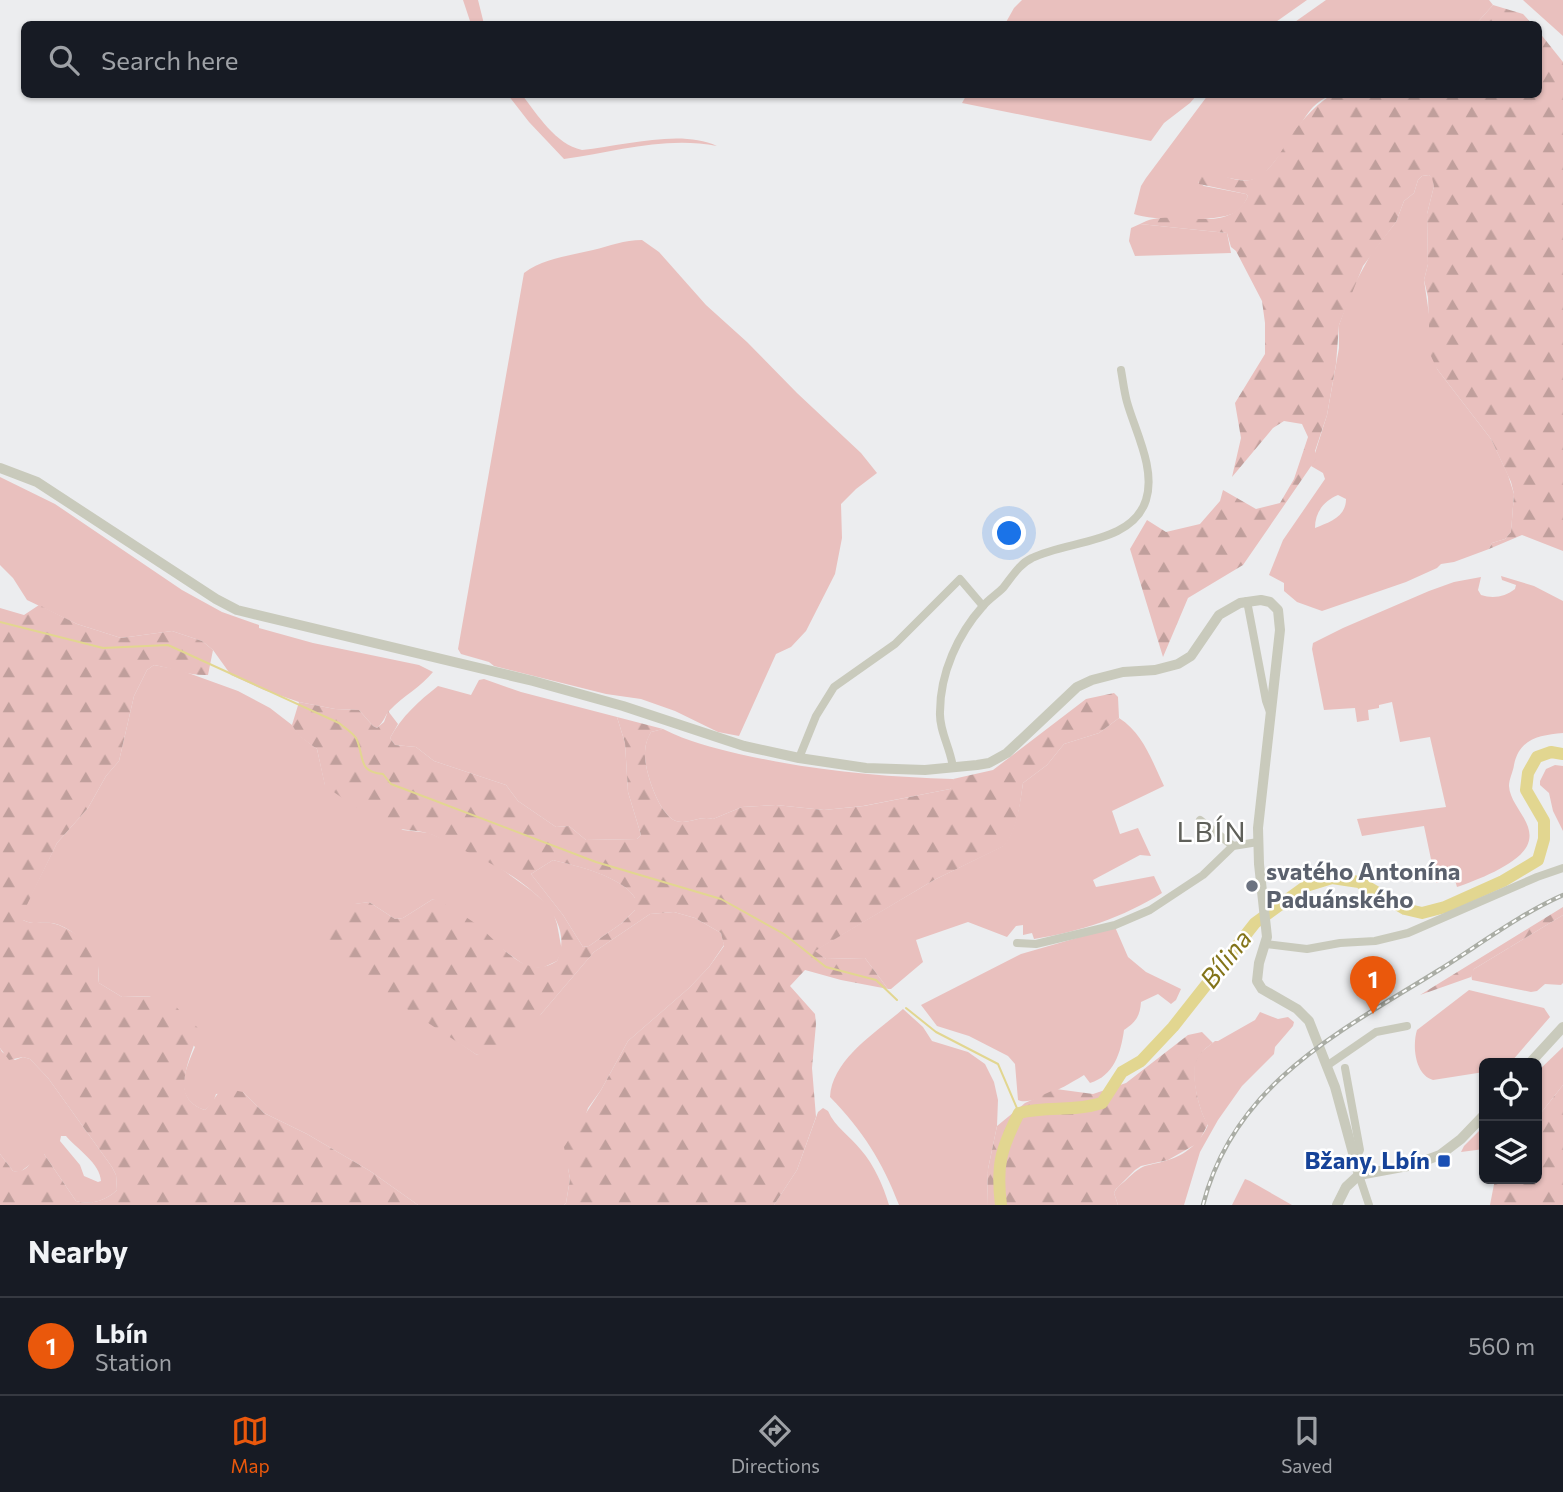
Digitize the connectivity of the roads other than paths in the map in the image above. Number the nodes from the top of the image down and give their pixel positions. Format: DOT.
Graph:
graph roads {
  1 [pos="1121,370"];
  2 [pos="0,468"];
  3 [pos="1247,601"];
  4 [pos="983,606"];
  5 [pos="1271,715"];
  6 [pos="799,758"];
  7 [pos="953,768"];
  8 [pos="1200,820"];
  9 [pos="1258,842"];
  10 [pos="1233,846"];
  11 [pos="1563,868"];
  12 [pos="1017,943"];
  13 [pos="1266,944"];
  14 [pos="1407,1026"];
  15 [pos="1563,1027"];
  16 [pos="1535,1058"];
  17 [pos="1328,1065"];
  18 [pos="1345,1068"];
  19 [pos="1479,1120"];
  20 [pos="1355,1158"];
  21 [pos="1359,1175"];
  22 [pos="1337,1205"];
  23 [pos="1369,1205"];
  1 -- 4 [label="street"];
  2 -- 6 [label="street"];
  3 -- 5 [label="street"];
  3 -- 5 [label="street"];
  3 -- 7 [label="street"];
  4 -- 6 [label="street"];
  4 -- 7 [label="street"];
  5 -- 9 [label="street"];
  6 -- 7 [label="street"];
  8 -- 10 [label="street"];
  9 -- 10 [label="street"];
  9 -- 13 [label="street"];
  10 -- 12 [label="street"];
  11 -- 13 [label="street"];
  13 -- 17 [label="street"];
  14 -- 17 [label="street"];
  15 -- 16 [label="street"];
  17 -- 20 [label="street"];
  18 -- 20 [label="street"];
  19 -- 21 [label="street"];
  20 -- 21 [label="street"];
  21 -- 22 [label="street"];
  21 -- 23 [label="street"];
}
